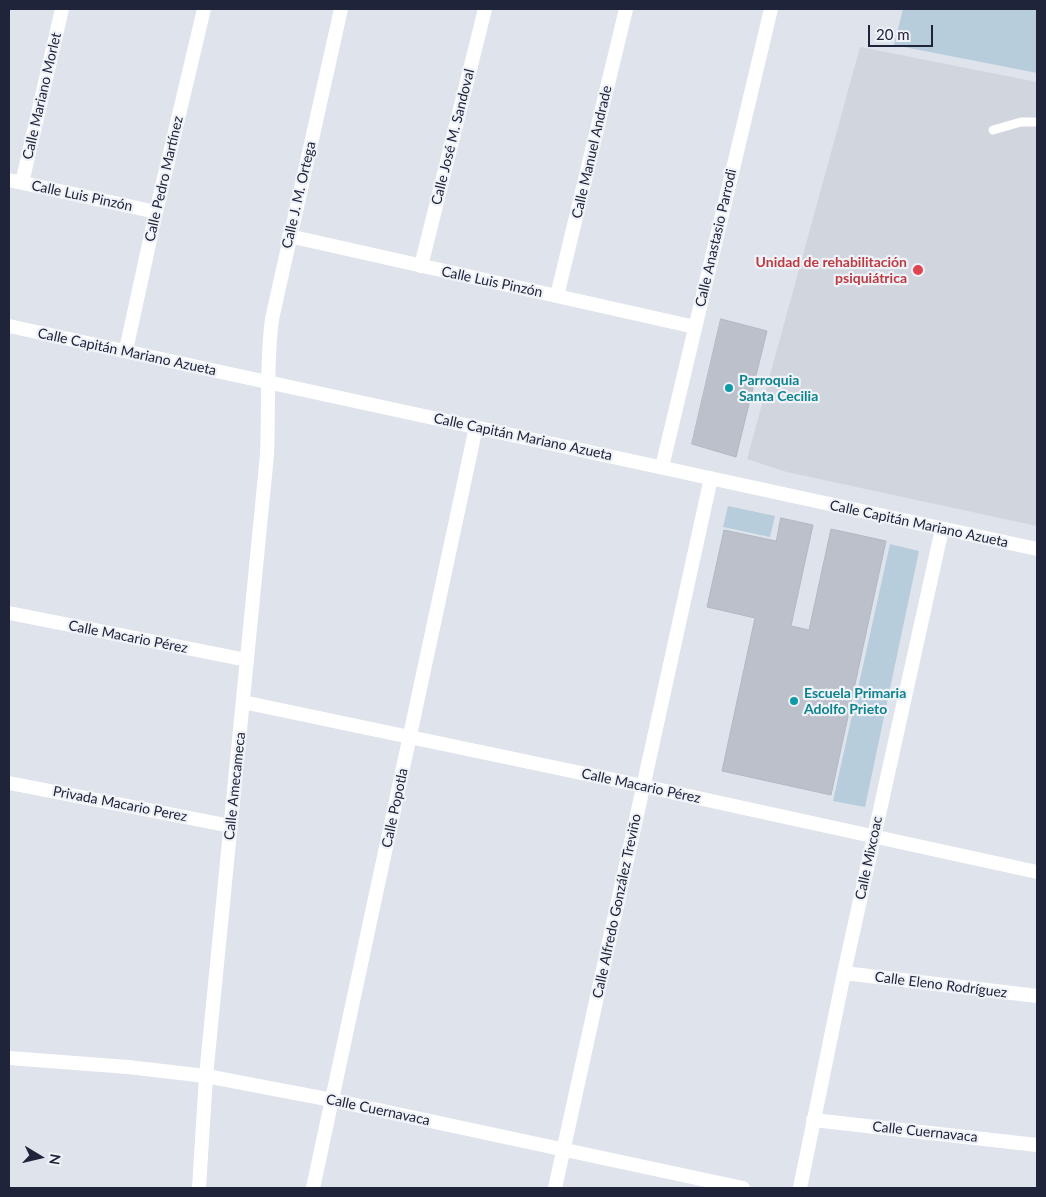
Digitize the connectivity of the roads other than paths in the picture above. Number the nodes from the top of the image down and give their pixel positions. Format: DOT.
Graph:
graph roads {
  1 [pos="62,9"];
  2 [pos="204,9"];
  3 [pos="341,9"];
  4 [pos="485,9"];
  5 [pos="626,9"];
  6 [pos="771,9"];
  7 [pos="1037,122"];
  8 [pos="993,130"];
  9 [pos="15,182"];
  10 [pos="156,212"];
  11 [pos="290,236"];
  12 [pos="421,266"];
  13 [pos="557,296"];
  14 [pos="9,326"];
  15 [pos="695,328"];
  16 [pos="126,350"];
  17 [pos="267,383"];
  18 [pos="476,427"];
  19 [pos="662,467"];
  20 [pos="711,478"];
  21 [pos="942,529"];
  22 [pos="1037,549"];
  23 [pos="9,613"];
  24 [pos="247,660"];
  25 [pos="243,702"];
  26 [pos="410,736"];
  27 [pos="9,783"];
  28 [pos="643,786"];
  29 [pos="231,826"];
  30 [pos="874,837"];
  31 [pos="1037,872"];
  32 [pos="844,973"];
  33 [pos="1037,996"];
  34 [pos="9,1058"];
  35 [pos="206,1076"];
  36 [pos="332,1100"];
  37 [pos="813,1120"];
  38 [pos="1037,1144"];
  39 [pos="563,1150"];
  40 [pos="199,1188"];
  41 [pos="313,1188"];
  42 [pos="555,1188"];
  43 [pos="743,1188"];
  44 [pos="800,1188"];
  1 -- 9 [label="street, Calle Mariano Morlet"];
  2 -- 10 [label="street, Calle Pedro Martínez"];
  3 -- 11 [label="street, Calle J. M. Ortega"];
  4 -- 12 [label="street, Calle José M. Sandoval"];
  5 -- 13 [label="street, Calle Manuel Andrade"];
  6 -- 15 [label="street, Calle Anastasio Parrodi"];
  7 -- 8 [label="lane"];
  9 -- 10 [label="street, Calle Luis Pinzón"];
  10 -- 16 [label="street, Calle Pedro Martínez"];
  11 -- 12 [label="street, Calle Luis Pinzón"];
  11 -- 17 [label="street, Calle J. M. Ortega"];
  12 -- 13 [label="street, Calle Luis Pinzón"];
  13 -- 15 [label="street, Calle Luis Pinzón"];
  14 -- 16 [label="street, Calle Capitán Mariano Azueta"];
  15 -- 19 [label="street, Calle Anastasio Parrodi"];
  16 -- 17 [label="street, Calle Capitán Mariano Azueta"];
  17 -- 18 [label="street, Calle Capitán Mariano Azueta"];
  17 -- 24 [label="street, Calle Amecameca"];
  18 -- 19 [label="street, Calle Capitán Mariano Azueta"];
  18 -- 26 [label="street, Calle Popotla"];
  19 -- 20 [label="street, Calle Capitán Mariano Azueta"];
  20 -- 21 [label="street, Calle Capitán Mariano Azueta"];
  20 -- 28 [label="street, Calle Alfredo González Treviño"];
  21 -- 22 [label="street, Calle Capitán Mariano Azueta"];
  21 -- 30 [label="street, Calle Mixcoac"];
  23 -- 24 [label="street, Calle Macario Pérez"];
  24 -- 25 [label="street, Calle Amecameca"];
  25 -- 26 [label="street, Calle Macario Pérez"];
  25 -- 29 [label="street, Calle Amecameca"];
  26 -- 28 [label="street, Calle Macario Pérez"];
  26 -- 36 [label="street, Calle Popotla"];
  27 -- 29 [label="street, Privada Macario Perez"];
  28 -- 30 [label="street, Calle Macario Pérez"];
  28 -- 39 [label="street, Calle Alfredo González Treviño"];
  29 -- 35 [label="street, Calle Amecameca"];
  30 -- 31 [label="street, Calle Macario Pérez"];
  30 -- 32 [label="street, Calle Mixcoac"];
  32 -- 33 [label="street, Calle Eleno Rodríguez"];
  32 -- 37 [label="street, Calle Mixcoac"];
  34 -- 35 [label="street, Calle Cuernavaca"];
  35 -- 36 [label="street, Calle Cuernavaca"];
  35 -- 40 [label="street, Calle Amecameca"];
  36 -- 39 [label="street, Calle Cuernavaca"];
  36 -- 41 [label="street, Calle Popotla"];
  37 -- 38 [label="street, Calle Cuernavaca"];
  37 -- 44 [label="street, Calle Mixcoac"];
  39 -- 42 [label="street, Calle Alfredo González Treviño"];
  39 -- 43 [label="street, Calle Cuernavaca"];
}
